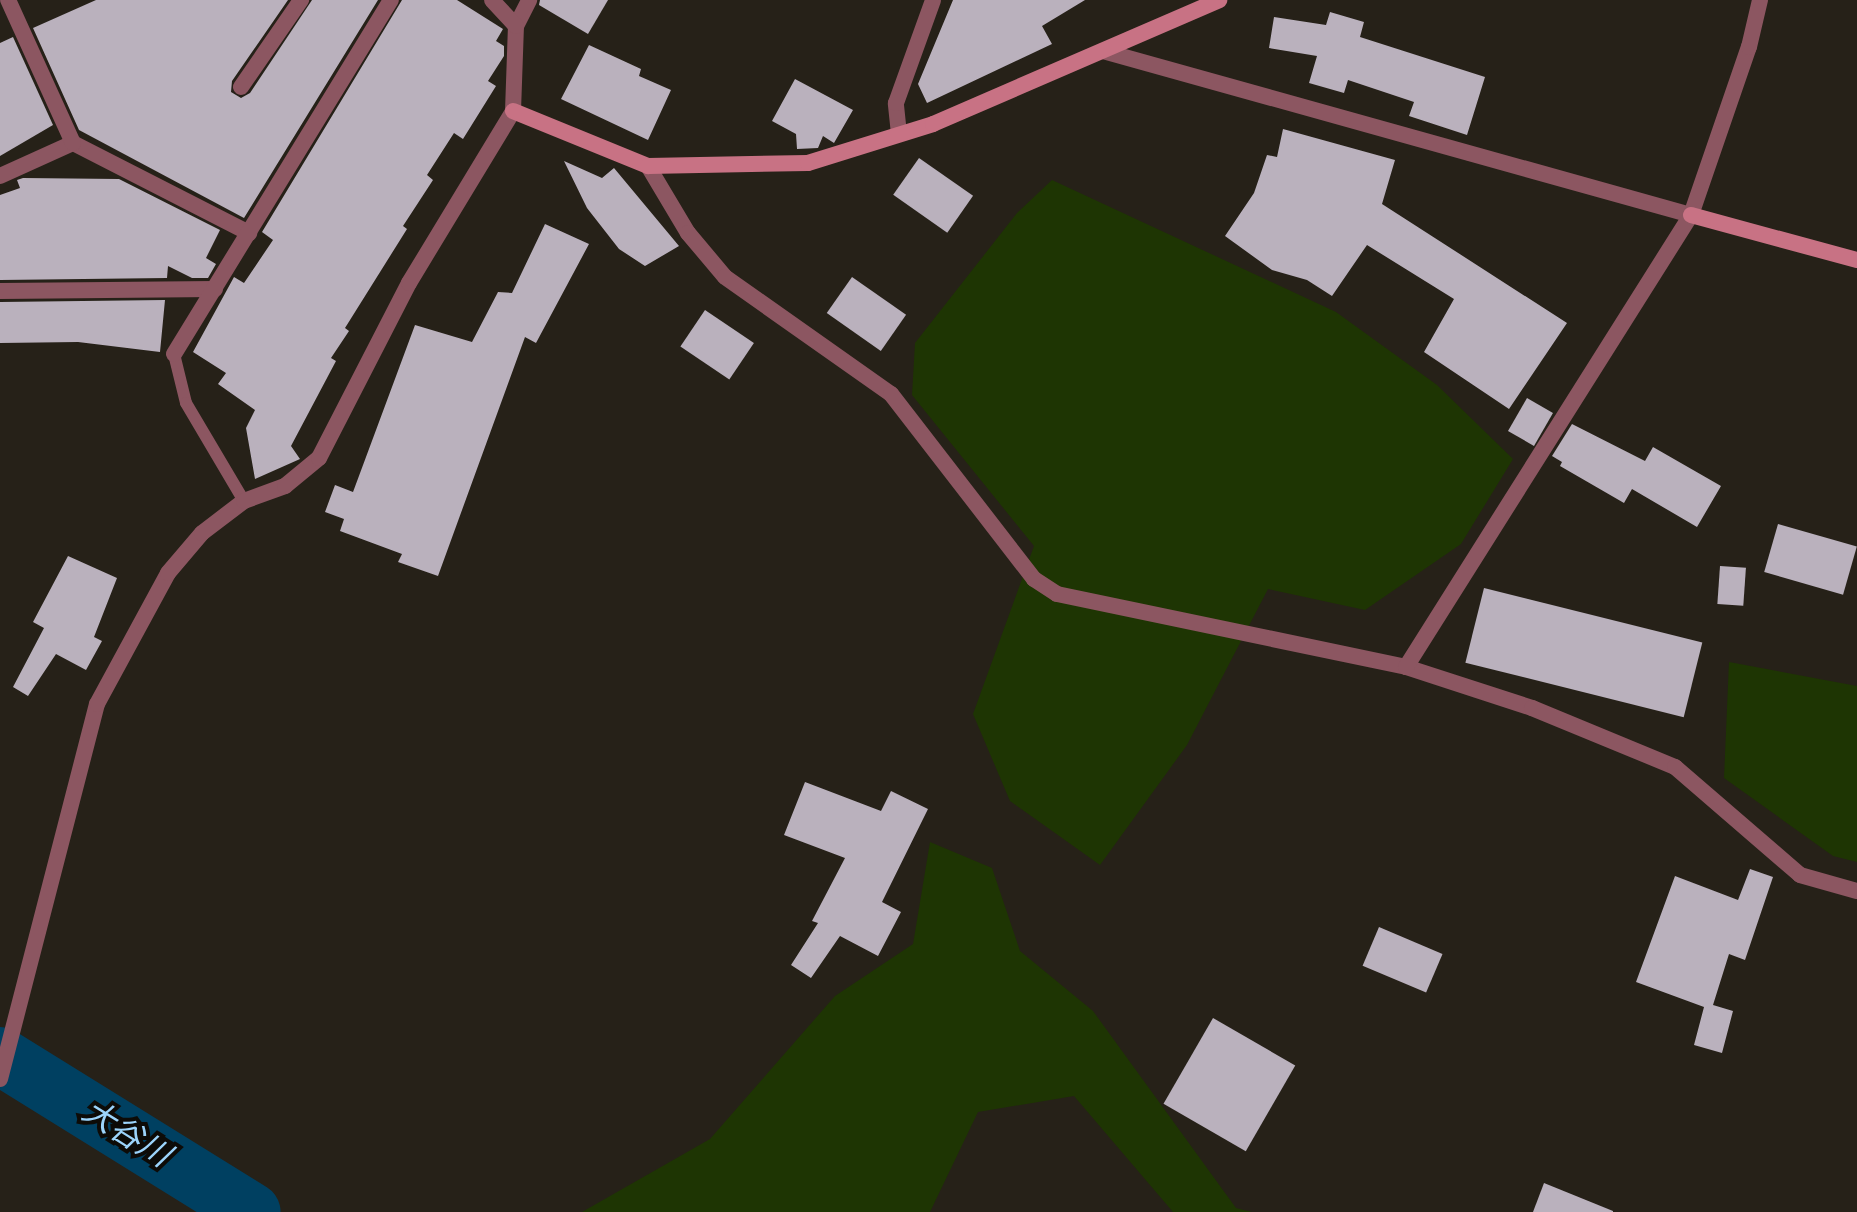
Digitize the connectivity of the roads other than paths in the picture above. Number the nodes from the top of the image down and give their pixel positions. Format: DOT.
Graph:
graph roads {
  1 [pos="8,0"];
  2 [pos="301,0"];
  3 [pos="391,0"];
  4 [pos="492,0"];
  5 [pos="529,0"];
  6 [pos="933,0"];
  7 [pos="1219,0"];
  8 [pos="1760,0"];
  9 [pos="516,26"];
  10 [pos="1103,51"];
  11 [pos="241,87"];
  12 [pos="513,111"];
  13 [pos="899,134"];
  14 [pos="73,143"];
  15 [pos="648,166"];
  16 [pos="0,176"];
  17 [pos="1691,215"];
  18 [pos="249,233"];
  19 [pos="1857,260"];
  20 [pos="215,289"];
  21 [pos="0,291"];
  22 [pos="174,354"];
  23 [pos="244,501"];
  24 [pos="1406,667"];
  25 [pos="1857,891"];
  26 [pos="0,1079"];
  1 -- 14 [label="street"];
  2 -- 11 [label="street"];
  3 -- 18 [label="street"];
  4 -- 9 [label="street"];
  5 -- 9 [label="street"];
  6 -- 13 [label="street"];
  7 -- 10 [label="street"];
  8 -- 17 [label="street"];
  9 -- 12 [label="street"];
  10 -- 13 [label="street"];
  10 -- 17 [label="street"];
  12 -- 15 [label="street"];
  12 -- 23 [label="street"];
  13 -- 15 [label="street"];
  14 -- 16 [label="street"];
  14 -- 18 [label="street"];
  15 -- 24 [label="street"];
  17 -- 19 [label="street"];
  17 -- 24 [label="street"];
  18 -- 20 [label="street"];
  20 -- 21 [label="street"];
  20 -- 22 [label="street"];
  22 -- 23 [label="lane"];
  23 -- 26 [label="street"];
  24 -- 25 [label="street"];
}
